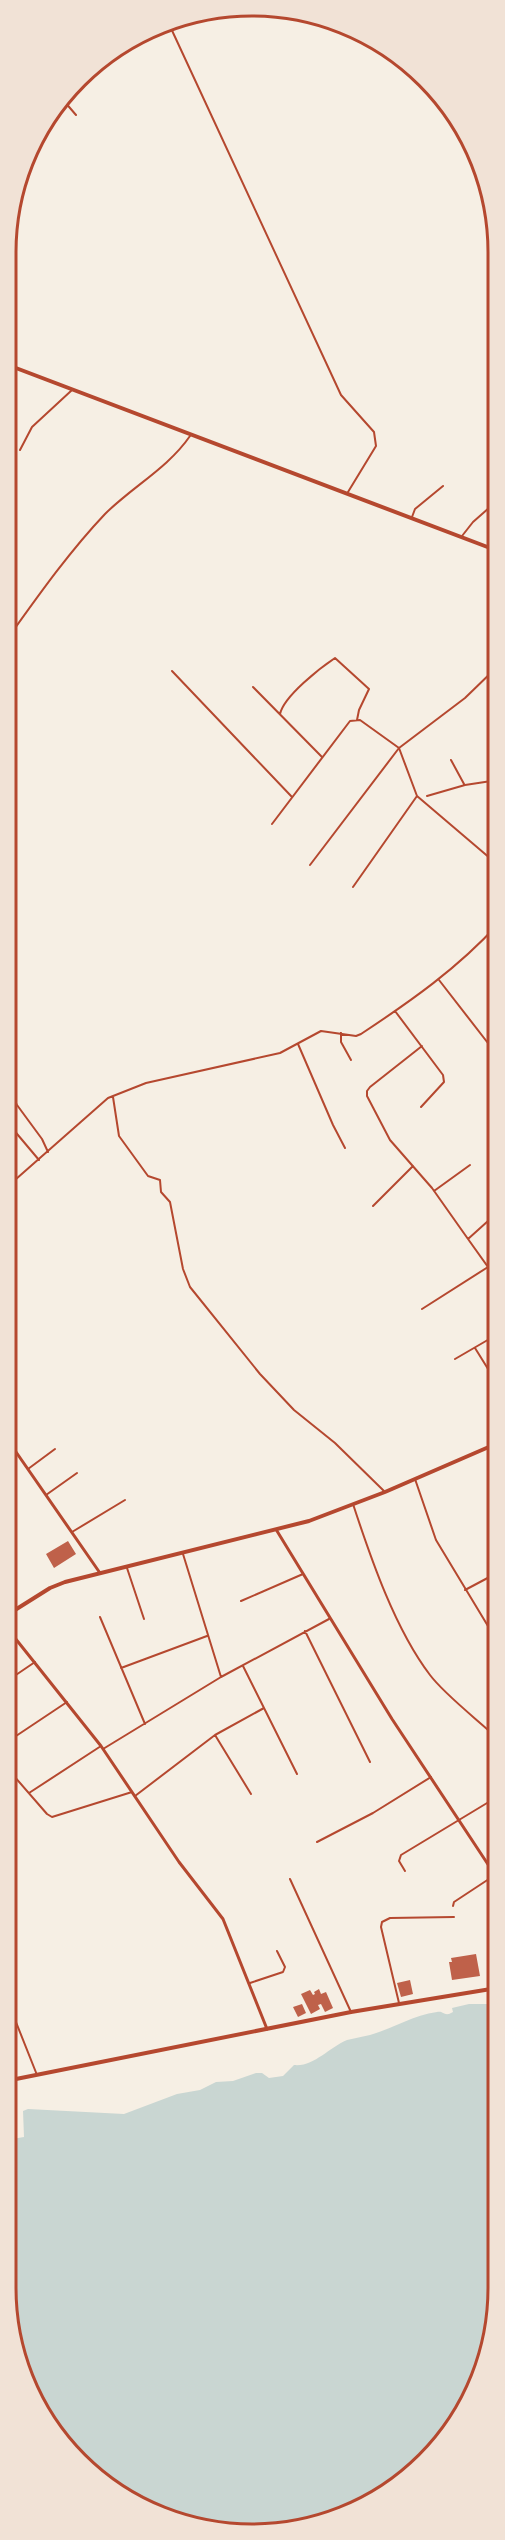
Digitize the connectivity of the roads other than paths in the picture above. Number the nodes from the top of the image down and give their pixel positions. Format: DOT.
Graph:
graph roads {
  1 [pos="172,31"];
  2 [pos="68,106"];
  3 [pos="76,115"];
  4 [pos="16,368"];
  5 [pos="72,390"];
  6 [pos="190,435"];
  7 [pos="20,450"];
  8 [pos="443,486"];
  9 [pos="346,495"];
  10 [pos="488,509"];
  11 [pos="411,519"];
  12 [pos="461,539"];
  13 [pos="488,548"];
  14 [pos="16,627"];
  15 [pos="172,672"];
  16 [pos="487,679"];
  17 [pos="253,687"];
  18 [pos="280,714"];
  19 [pos="357,720"];
  20 [pos="399,748"];
  21 [pos="322,758"];
  22 [pos="451,760"];
  23 [pos="488,782"];
  24 [pos="465,785"];
  25 [pos="417,796"];
  26 [pos="427,796"];
  27 [pos="292,797"];
  28 [pos="422,798"];
  29 [pos="426,802"];
  30 [pos="272,824"];
  31 [pos="488,856"];
  32 [pos="310,865"];
  33 [pos="353,887"];
  34 [pos="488,935"];
  35 [pos="439,980"];
  36 [pos="395,1011"];
  37 [pos="341,1033"];
  38 [pos="488,1043"];
  39 [pos="298,1044"];
  40 [pos="422,1046"];
  41 [pos="351,1060"];
  42 [pos="112,1096"];
  43 [pos="16,1103"];
  44 [pos="421,1107"];
  45 [pos="16,1133"];
  46 [pos="345,1148"];
  47 [pos="48,1152"];
  48 [pos="39,1160"];
  49 [pos="413,1165"];
  50 [pos="470,1165"];
  51 [pos="16,1180"];
  52 [pos="434,1191"];
  53 [pos="373,1206"];
  54 [pos="488,1220"];
  55 [pos="468,1239"];
  56 [pos="488,1268"];
  57 [pos="422,1309"];
  58 [pos="488,1340"];
  59 [pos="474,1348"];
  60 [pos="455,1359"];
  61 [pos="488,1370"];
  62 [pos="488,1447"];
  63 [pos="55,1449"];
  64 [pos="16,1452"];
  65 [pos="27,1469"];
  66 [pos="77,1473"];
  67 [pos="415,1479"];
  68 [pos="385,1492"];
  69 [pos="46,1495"];
  70 [pos="125,1500"];
  71 [pos="352,1504"];
  72 [pos="278,1531"];
  73 [pos="72,1532"];
  74 [pos="182,1553"];
  75 [pos="127,1566"];
  76 [pos="100,1573"];
  77 [pos="303,1574"];
  78 [pos="488,1578"];
  79 [pos="465,1590"];
  80 [pos="241,1600"];
  81 [pos="16,1609"];
  82 [pos="100,1617"];
  83 [pos="329,1618"];
  84 [pos="144,1619"];
  85 [pos="488,1624"];
  86 [pos="305,1631"];
  87 [pos="207,1636"];
  88 [pos="16,1639"];
  89 [pos="35,1662"];
  90 [pos="243,1666"];
  91 [pos="121,1668"];
  92 [pos="16,1675"];
  93 [pos="221,1677"];
  94 [pos="68,1702"];
  95 [pos="264,1708"];
  96 [pos="146,1724"];
  97 [pos="488,1730"];
  98 [pos="16,1736"];
  99 [pos="214,1736"];
  100 [pos="102,1748"];
  101 [pos="370,1762"];
  102 [pos="297,1774"];
  103 [pos="431,1777"];
  104 [pos="16,1779"];
  105 [pos="132,1792"];
  106 [pos="28,1793"];
  107 [pos="251,1794"];
  108 [pos="135,1796"];
  109 [pos="488,1802"];
  110 [pos="458,1820"];
  111 [pos="317,1842"];
  112 [pos="488,1864"];
  113 [pos="405,1871"];
  114 [pos="290,1879"];
  115 [pos="488,1881"];
  116 [pos="453,1906"];
  117 [pos="454,1917"];
  118 [pos="277,1951"];
  119 [pos="250,1983"];
  120 [pos="488,1990"];
  121 [pos="399,2006"];
  122 [pos="351,2012"];
  123 [pos="16,2022"];
  124 [pos="267,2031"];
  125 [pos="37,2075"];
  126 [pos="16,2079"];
  1 -- 9 [label="street"];
  2 -- 3 [label="street"];
  4 -- 5 [label="main road"];
  5 -- 6 [label="main road"];
  5 -- 7 [label="street"];
  6 -- 9 [label="main road"];
  6 -- 14 [label="street"];
  8 -- 11 [label="street"];
  9 -- 11 [label="main road"];
  10 -- 12 [label="street"];
  11 -- 12 [label="main road"];
  12 -- 13 [label="main road"];
  15 -- 27 [label="street"];
  16 -- 20 [label="street"];
  17 -- 18 [label="street"];
  18 -- 19 [label="street"];
  18 -- 21 [label="street"];
  19 -- 20 [label="street"];
  19 -- 21 [label="street"];
  20 -- 25 [label="street"];
  20 -- 32 [label="street"];
  21 -- 27 [label="street"];
  22 -- 24 [label="street"];
  23 -- 24 [label="street"];
  24 -- 26 [label="street"];
  25 -- 28 [label="street"];
  25 -- 33 [label="street"];
  26 -- 28 [label="street"];
  26 -- 29 [label="street"];
  27 -- 30 [label="street"];
  28 -- 29 [label="street"];
  29 -- 31 [label="street"];
  34 -- 35 [label="street"];
  35 -- 36 [label="street"];
  35 -- 38 [label="street"];
  36 -- 37 [label="street"];
  36 -- 40 [label="street"];
  37 -- 39 [label="street"];
  37 -- 41 [label="street"];
  39 -- 42 [label="street"];
  39 -- 46 [label="street"];
  40 -- 44 [label="street"];
  40 -- 49 [label="street"];
  42 -- 47 [label="street"];
  42 -- 68 [label="street"];
  43 -- 47 [label="street"];
  45 -- 48 [label="street"];
  47 -- 48 [label="street"];
  48 -- 51 [label="street"];
  49 -- 52 [label="street"];
  49 -- 53 [label="street"];
  50 -- 52 [label="street"];
  52 -- 55 [label="street"];
  54 -- 55 [label="street"];
  55 -- 56 [label="street"];
  56 -- 57 [label="street"];
  58 -- 59 [label="street"];
  59 -- 60 [label="street"];
  59 -- 61 [label="street"];
  62 -- 67 [label="main road"];
  63 -- 65 [label="street"];
  64 -- 65 [label="street"];
  65 -- 69 [label="street"];
  66 -- 69 [label="street"];
  67 -- 68 [label="main road"];
  67 -- 79 [label="street"];
  68 -- 71 [label="main road"];
  69 -- 73 [label="street"];
  70 -- 73 [label="street"];
  71 -- 72 [label="main road"];
  71 -- 97 [label="street"];
  72 -- 74 [label="main road"];
  72 -- 77 [label="street"];
  73 -- 76 [label="street"];
  74 -- 75 [label="main road"];
  74 -- 87 [label="street"];
  75 -- 76 [label="main road"];
  75 -- 84 [label="street"];
  76 -- 81 [label="main road"];
  77 -- 80 [label="street"];
  77 -- 83 [label="street"];
  78 -- 79 [label="street"];
  79 -- 85 [label="street"];
  82 -- 91 [label="street"];
  83 -- 86 [label="street"];
  83 -- 103 [label="street"];
  86 -- 90 [label="street"];
  86 -- 101 [label="street"];
  87 -- 91 [label="street"];
  87 -- 93 [label="street"];
  88 -- 89 [label="street"];
  89 -- 92 [label="street"];
  89 -- 94 [label="street"];
  90 -- 93 [label="street"];
  90 -- 95 [label="street"];
  91 -- 96 [label="street"];
  93 -- 96 [label="street"];
  94 -- 98 [label="street"];
  94 -- 100 [label="street"];
  95 -- 99 [label="street"];
  95 -- 102 [label="street"];
  96 -- 100 [label="street"];
  99 -- 107 [label="street"];
  99 -- 108 [label="street"];
  100 -- 105 [label="street"];
  100 -- 106 [label="street"];
  103 -- 110 [label="street"];
  103 -- 111 [label="street"];
  104 -- 106 [label="street"];
  105 -- 106 [label="street"];
  105 -- 108 [label="street"];
  108 -- 119 [label="street"];
  109 -- 110 [label="street"];
  110 -- 112 [label="street"];
  110 -- 113 [label="street"];
  114 -- 122 [label="street"];
  115 -- 116 [label="street"];
  117 -- 121 [label="street"];
  118 -- 119 [label="street"];
  119 -- 124 [label="street"];
  120 -- 121 [label="main road"];
  121 -- 122 [label="main road"];
  122 -- 124 [label="main road"];
  123 -- 125 [label="street"];
  124 -- 125 [label="main road"];
  125 -- 126 [label="main road"];
}
